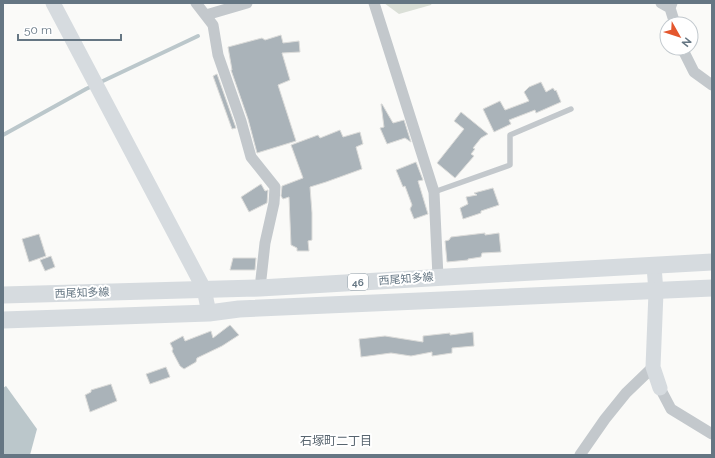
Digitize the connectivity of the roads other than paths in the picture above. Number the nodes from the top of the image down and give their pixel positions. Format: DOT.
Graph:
graph roads {
  1 [pos="53,3"];
  2 [pos="196,3"];
  3 [pos="248,3"];
  4 [pos="374,3"];
  5 [pos="668,5"];
  6 [pos="206,15"];
  7 [pos="672,16"];
  8 [pos="686,56"];
  9 [pos="712,85"];
  10 [pos="571,109"];
  11 [pos="434,192"];
  12 [pos="712,262"];
  13 [pos="654,266"];
  14 [pos="438,277"];
  15 [pos="260,288"];
  16 [pos="712,288"];
  17 [pos="204,289"];
  18 [pos="656,292"];
  19 [pos="3,295"];
  20 [pos="209,313"];
  21 [pos="3,320"];
  22 [pos="653,367"];
  23 [pos="660,388"];
  24 [pos="712,434"];
  25 [pos="580,455"];
  1 -- 17 [label="street"];
  2 -- 6 [label="street"];
  3 -- 6 [label="street"];
  4 -- 11 [label="street"];
  5 -- 7 [label="street"];
  6 -- 15 [label="street"];
  8 -- 9 [label="street"];
  10 -- 11 [label="lane"];
  11 -- 14 [label="street"];
  12 -- 13 [label="main road, 西尾知多線 / 46"];
  13 -- 14 [label="main road, 西尾知多線 / 46"];
  13 -- 18 [label="street"];
  14 -- 15 [label="main road, 西尾知多線 / 46"];
  15 -- 17 [label="main road, 西尾知多線 / 46"];
  16 -- 18 [label="main road, 西尾知多線 / 46"];
  17 -- 19 [label="main road, 西尾知多線 / 46"];
  17 -- 20 [label="street"];
  18 -- 20 [label="main road, 西尾知多線 / 46"];
  18 -- 22 [label="street"];
  20 -- 21 [label="main road, 西尾知多線 / 46"];
  22 -- 23 [label="street"];
  22 -- 25 [label="street"];
  23 -- 24 [label="street"];
}
